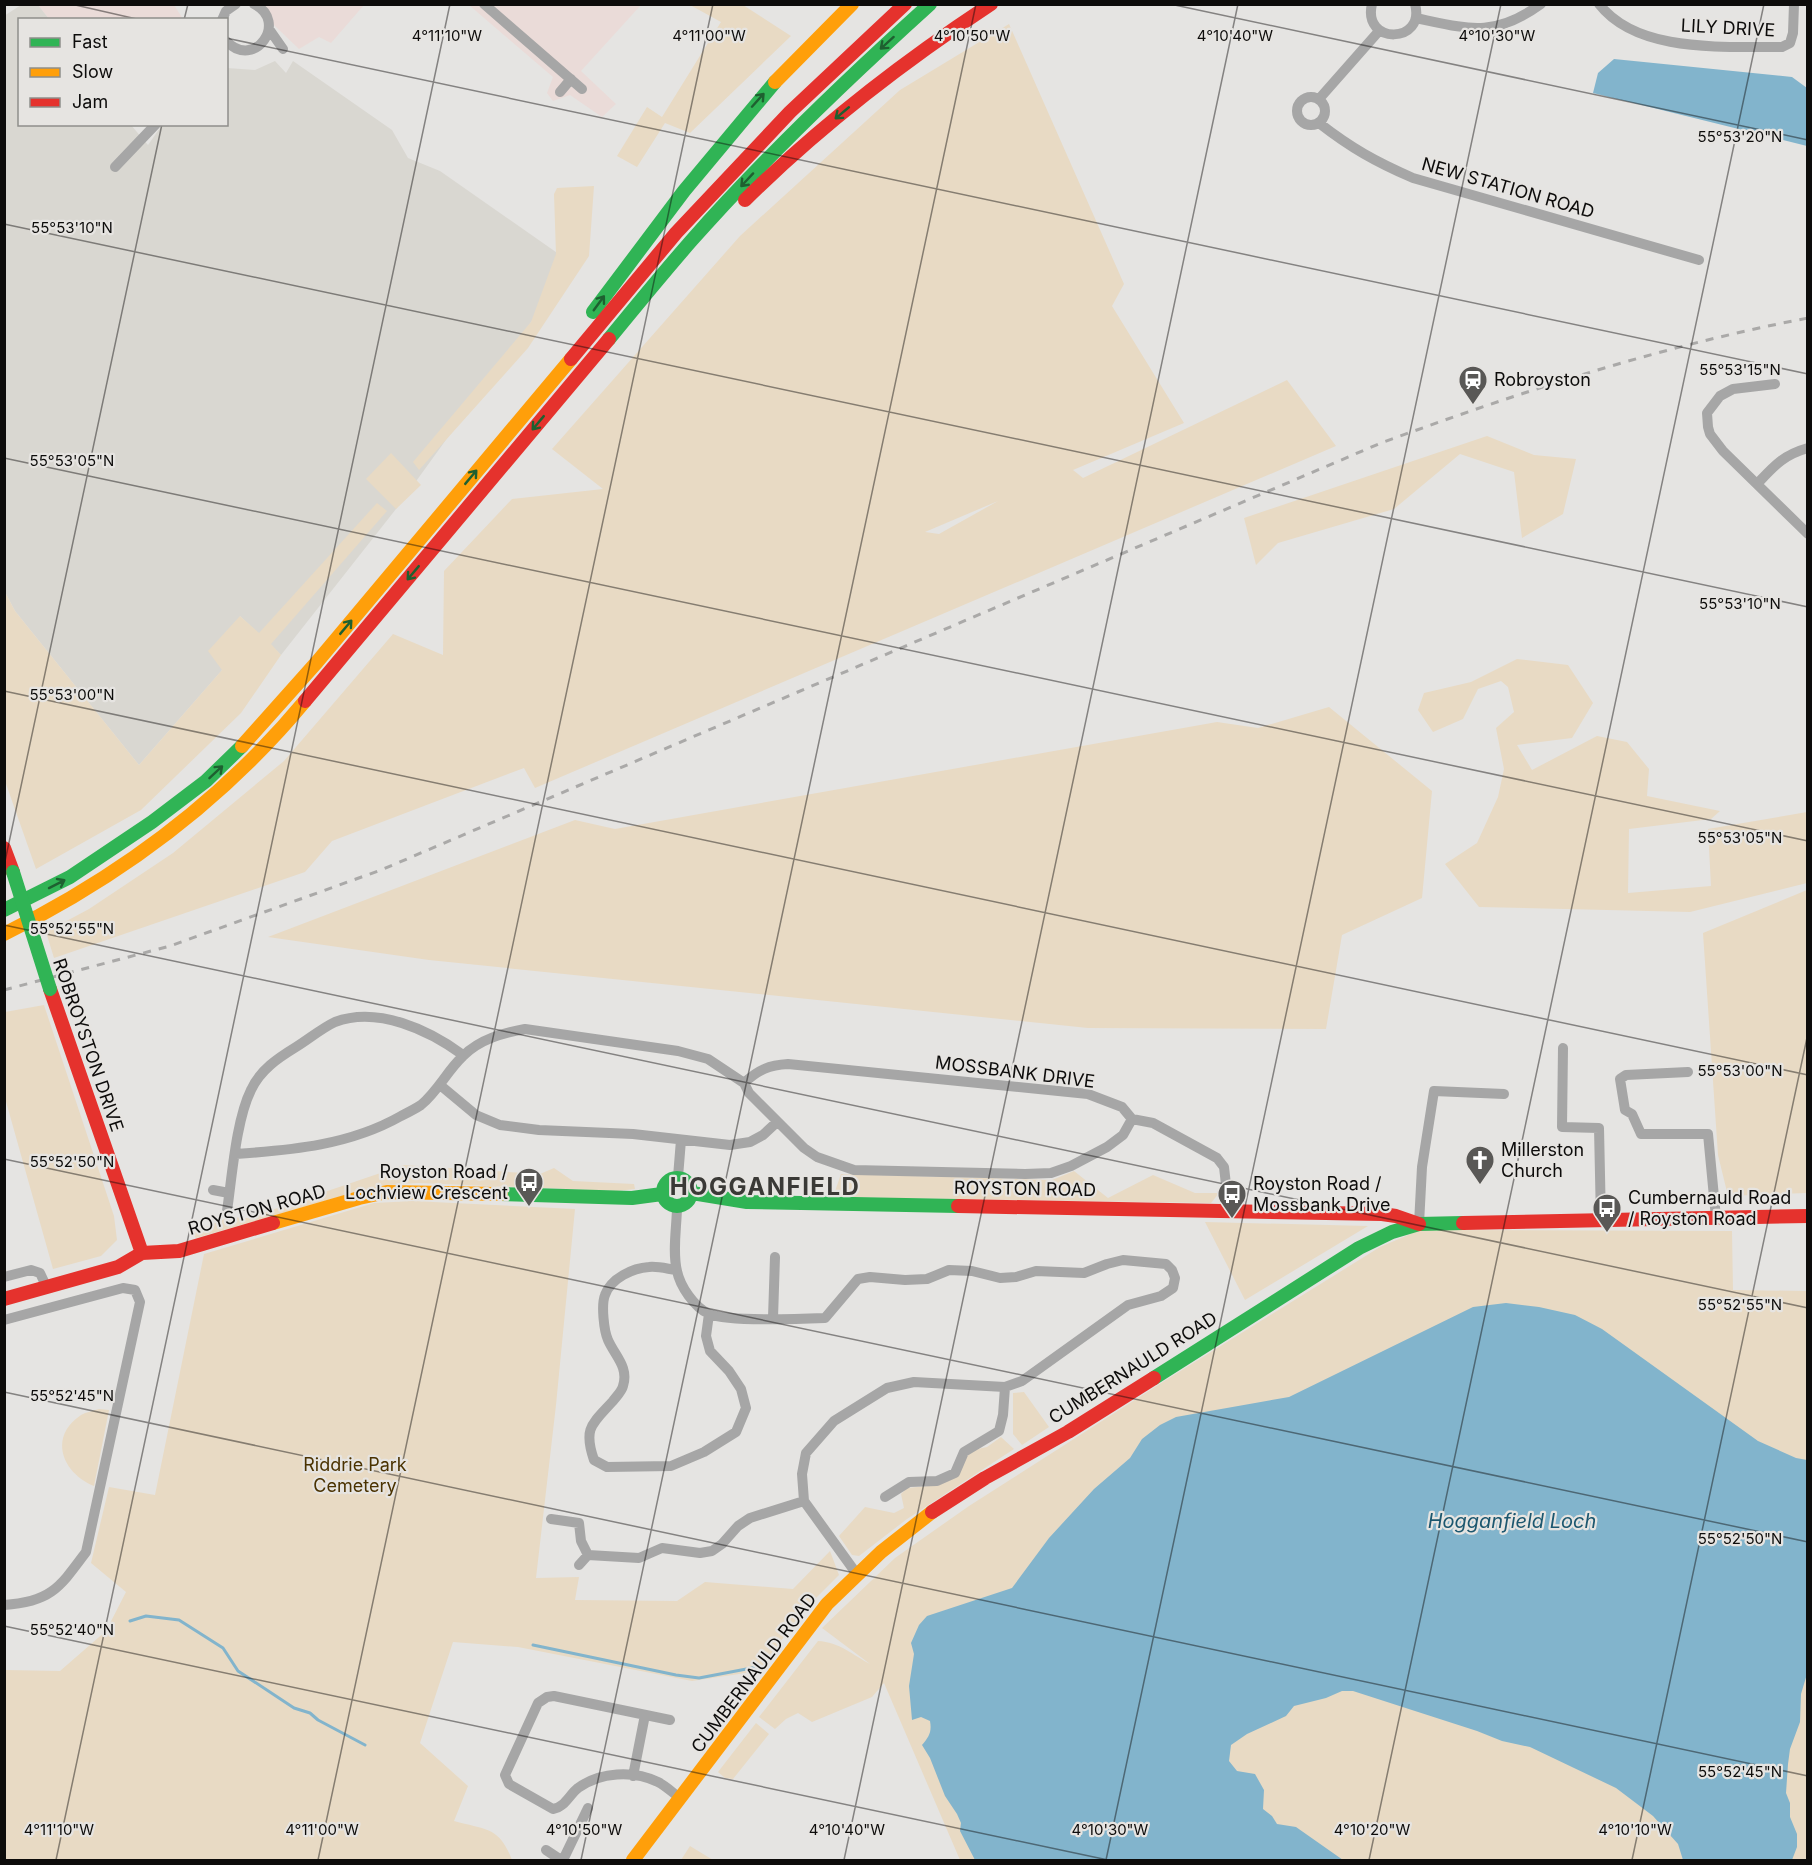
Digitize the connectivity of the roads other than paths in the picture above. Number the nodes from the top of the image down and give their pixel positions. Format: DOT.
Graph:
graph roads {
  1 [pos="236,4"];
  2 [pos="254,4"];
  3 [pos="271,4"];
  4 [pos="484,4"];
  5 [pos="852,4"];
  6 [pos="905,4"];
  7 [pos="930,4"];
  8 [pos="991,4"];
  9 [pos="1415,4"];
  10 [pos="1541,4"];
  11 [pos="1599,4"];
  12 [pos="1794,4"];
  13 [pos="1369,6"];
  14 [pos="267,15"];
  15 [pos="223,18"];
  16 [pos="1416,18"];
  17 [pos="269,29"];
  18 [pos="1380,30"];
  19 [pos="228,43"];
  20 [pos="260,47"];
  21 [pos="239,50"];
  22 [pos="228,54"];
  23 [pos="571,79"];
  24 [pos="582,89"];
  25 [pos="560,92"];
  26 [pos="1319,99"];
  27 [pos="1319,123"];
  28 [pos="154,126"];
  29 [pos="115,167"];
  30 [pos="1699,260"];
  31 [pos="1775,384"];
  32 [pos="553,405"];
  33 [pos="1808,448"];
  34 [pos="491,453"];
  35 [pos="1757,484"];
  36 [pos="1808,534"];
  37 [pos="4,848"];
  38 [pos="4,910"];
  39 [pos="4,934"];
  40 [pos="1563,1048"];
  41 [pos="463,1055"];
  42 [pos="1688,1072"];
  43 [pos="744,1083"];
  44 [pos="440,1085"];
  45 [pos="1504,1094"];
  46 [pos="1132,1119"];
  47 [pos="777,1122"];
  48 [pos="681,1140"];
  49 [pos="236,1154"];
  50 [pos="678,1177"];
  51 [pos="213,1190"];
  52 [pos="230,1193"];
  53 [pos="692,1193"];
  54 [pos="662,1194"];
  55 [pos="677,1206"];
  56 [pos="227,1211"];
  57 [pos="1229,1211"];
  58 [pos="1358,1215"];
  59 [pos="1808,1216"];
  60 [pos="1716,1218"];
  61 [pos="1601,1221"];
  62 [pos="1419,1224"];
  63 [pos="1392,1232"];
  64 [pos="142,1253"];
  65 [pos="775,1257"];
  66 [pos="676,1270"];
  67 [pos="4,1277"];
  68 [pos="46,1288"];
  69 [pos="4,1299"];
  70 [pos="710,1314"];
  71 [pos="773,1318"];
  72 [pos="4,1320"];
  73 [pos="1005,1387"];
  74 [pos="885,1497"];
  75 [pos="804,1501"];
  76 [pos="551,1519"];
  77 [pos="588,1555"];
  78 [pos="579,1565"];
  79 [pos="856,1574"];
  80 [pos="4,1605"];
  81 [pos="645,1715"];
  82 [pos="670,1720"];
  83 [pos="633,1776"];
  84 [pos="681,1798"];
  85 [pos="588,1809"];
  86 [pos="546,1850"];
  87 [pos="562,1860"];
  88 [pos="633,1860"];
  1 -- 15 [label="street"];
  2 -- 14 [label="street"];
  3 -- 14 [label="street"];
  4 -- 23 [label="street"];
  34 -- 5 [label="main road, one-way"];
  6 -- 34 [label="main road"];
  7 -- 32 [label="main road, one-way"];
  8 -- 32 [label="main road, one-way"];
  9 -- 16 [label="street"];
  10 -- 16 [label="street"];
  11 -- 12 [label="street, LILY DRIVE"];
  13 -- 18 [label="street"];
  14 -- 17 [label="street"];
  16 -- 18 [label="street"];
  17 -- 20 [label="street"];
  17 -- 20 [label="street"];
  18 -- 26 [label="street"];
  19 -- 21 [label="street"];
  20 -- 21 [label="street"];
  21 -- 22 [label="street"];
  23 -- 24 [label="street"];
  23 -- 25 [label="street"];
  26 -- 27 [label="street"];
  26 -- 27 [label="street"];
  27 -- 30 [label="street, NEW STATION ROAD"];
  28 -- 29 [label="street"];
  31 -- 35 [label="street"];
  32 -- 39 [label="main road, one-way"];
  33 -- 35 [label="street"];
  38 -- 34 [label="main road, one-way"];
  35 -- 36 [label="street"];
  37 -- 64 [label="main road, ROBROYSTON DRIVE, bridge"];
  40 -- 61 [label="street"];
  41 -- 43 [label="street"];
  41 -- 44 [label="street"];
  41 -- 49 [label="street"];
  42 -- 60 [label="street"];
  43 -- 46 [label="street, MOSSBANK DRIVE"];
  43 -- 47 [label="street"];
  44 -- 48 [label="street"];
  44 -- 49 [label="street"];
  45 -- 62 [label="street"];
  46 -- 47 [label="street"];
  46 -- 57 [label="street, MOSSBANK DRIVE"];
  47 -- 48 [label="street"];
  48 -- 50 [label="street"];
  49 -- 52 [label="street"];
  50 -- 53 [label="main road"];
  50 -- 54 [label="main road"];
  51 -- 52 [label="street"];
  52 -- 56 [label="street"];
  53 -- 55 [label="main road"];
  53 -- 57 [label="main road, ROYSTON ROAD"];
  54 -- 55 [label="main road"];
  54 -- 64 [label="main road, ROYSTON ROAD"];
  55 -- 66 [label="street"];
  57 -- 58 [label="main road, ROYSTON ROAD"];
  58 -- 62 [label="main road, ROYSTON ROAD"];
  58 -- 63 [label="main road, ROYSTON ROAD"];
  59 -- 60 [label="main road, CUMBERNAULD ROAD"];
  60 -- 61 [label="main road, CUMBERNAULD ROAD"];
  61 -- 62 [label="main road, CUMBERNAULD ROAD"];
  62 -- 63 [label="main road, CUMBERNAULD ROAD"];
  63 -- 79 [label="main road, CUMBERNAULD ROAD"];
  64 -- 68 [label="main road, ROYSTON ROAD"];
  65 -- 71 [label="street"];
  66 -- 70 [label="street"];
  66 -- 70 [label="street"];
  67 -- 68 [label="street"];
  68 -- 69 [label="main road, ROYSTON ROAD"];
  70 -- 71 [label="street"];
  71 -- 73 [label="street"];
  72 -- 80 [label="street"];
  73 -- 74 [label="street"];
  73 -- 75 [label="street"];
  75 -- 77 [label="street"];
  75 -- 79 [label="street"];
  76 -- 77 [label="street"];
  77 -- 78 [label="street"];
  79 -- 84 [label="main road, CUMBERNAULD ROAD"];
  81 -- 82 [label="street"];
  81 -- 83 [label="street"];
  81 -- 83 [label="street"];
  83 -- 84 [label="street"];
  84 -- 88 [label="main road, CUMBERNAULD ROAD"];
  85 -- 87 [label="street"];
  86 -- 87 [label="street"];
}
